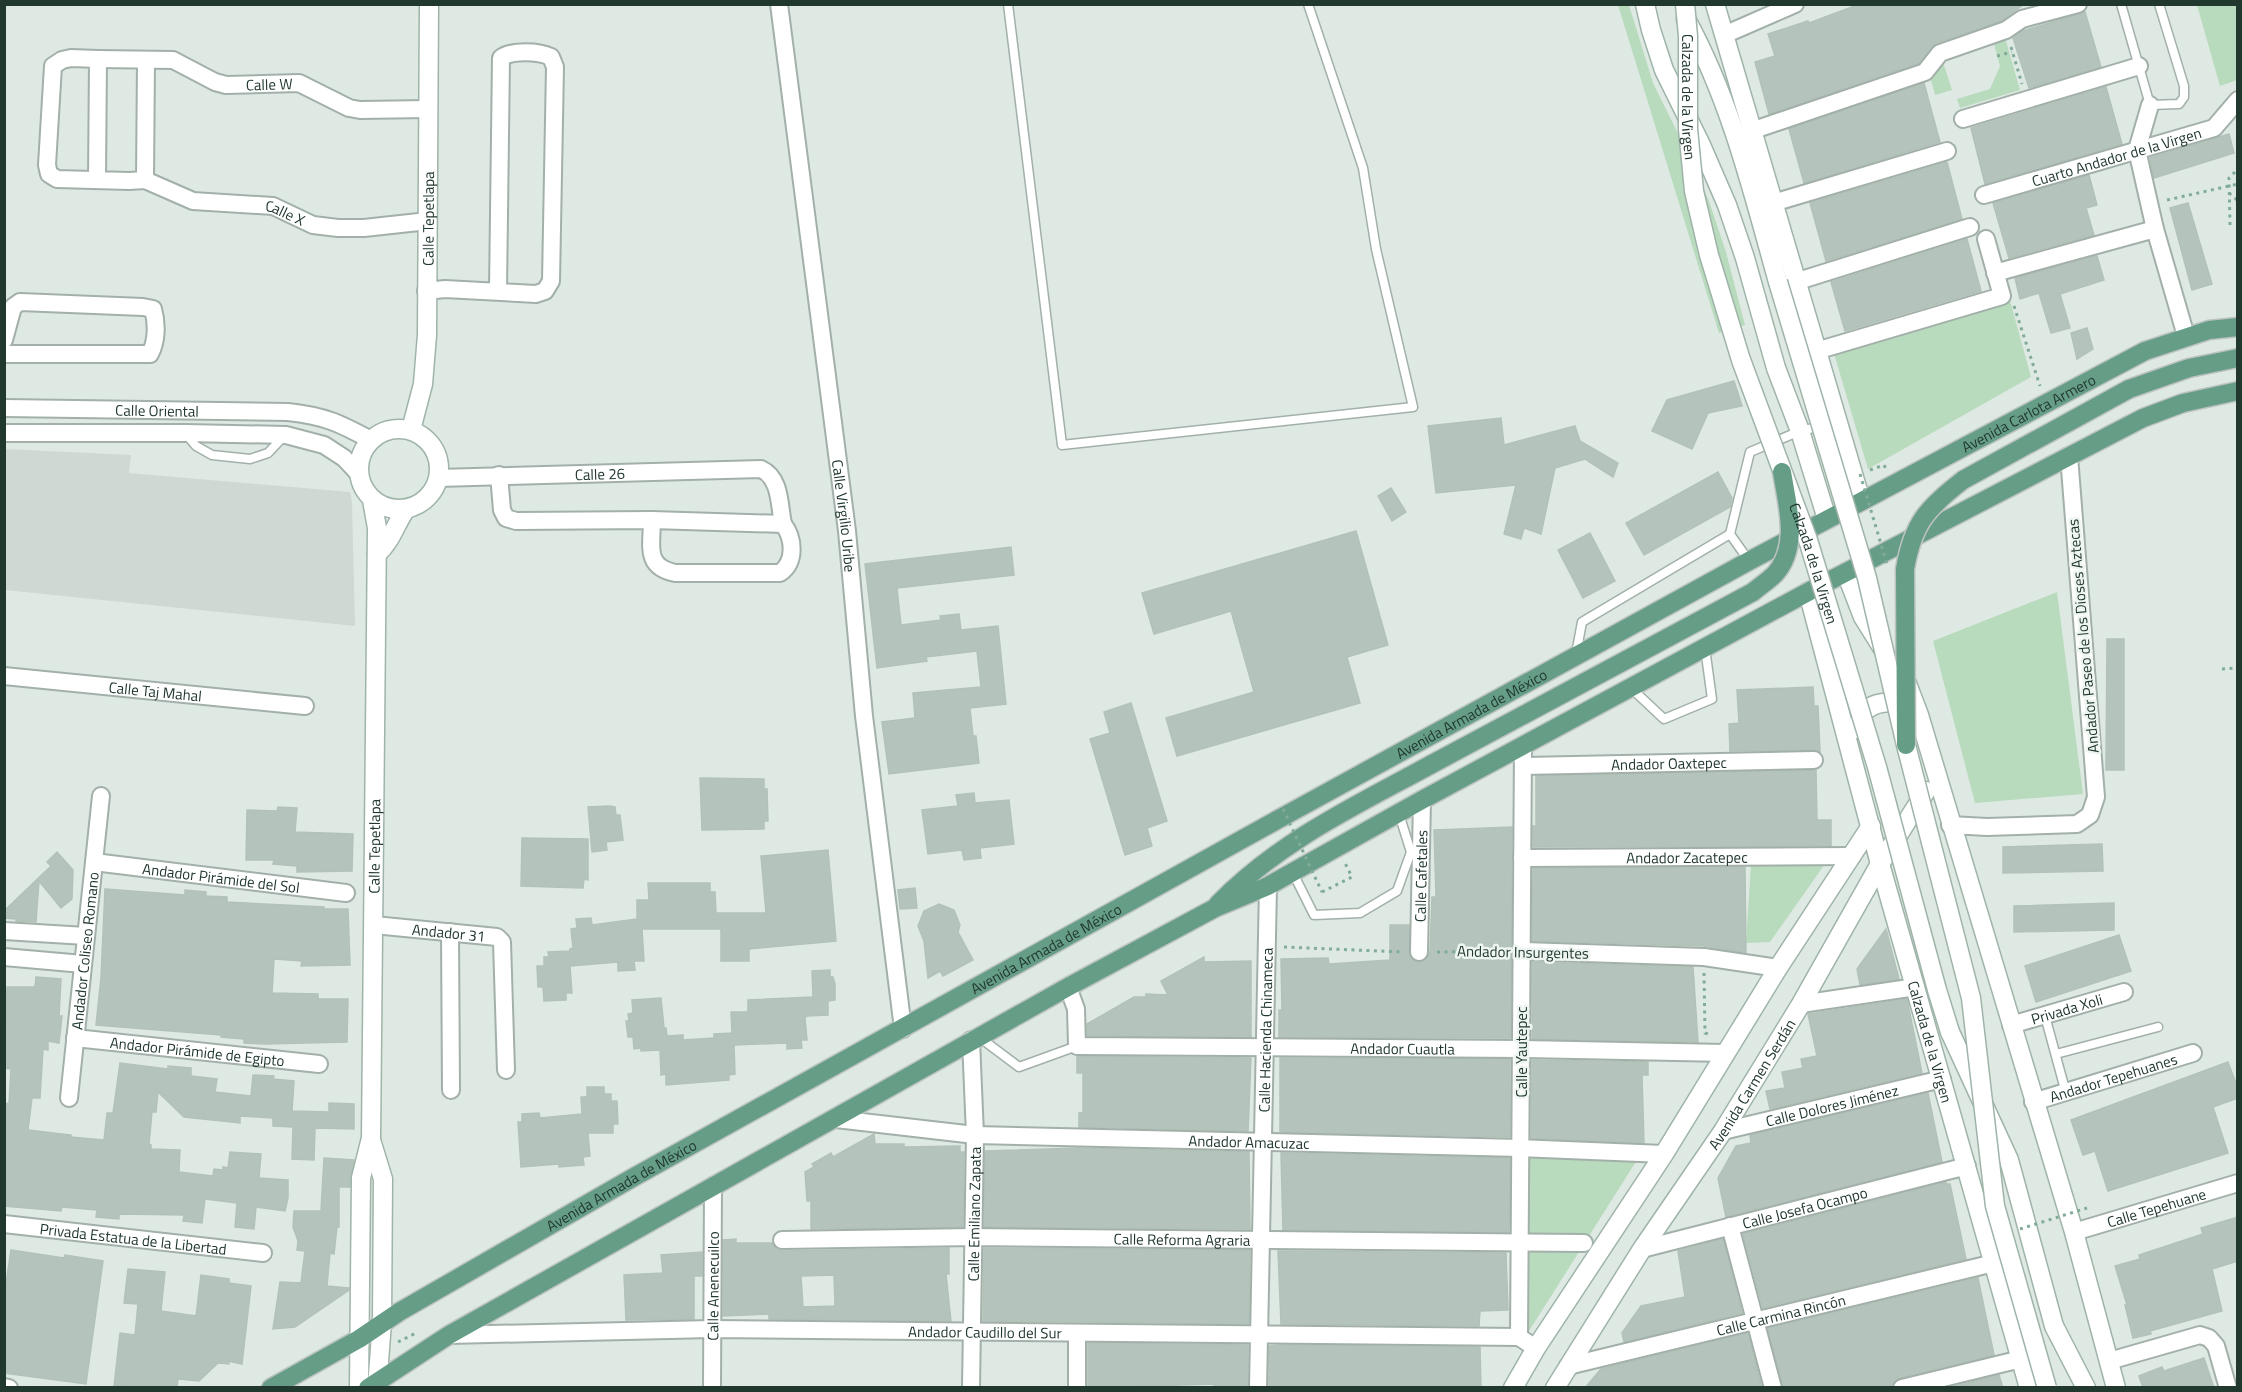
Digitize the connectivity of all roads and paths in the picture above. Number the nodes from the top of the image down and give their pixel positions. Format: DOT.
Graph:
graph roads {
  1 [pos="429,4"];
  2 [pos="779,4"];
  3 [pos="1008,4"];
  4 [pos="1308,4"];
  5 [pos="1645,4"];
  6 [pos="1678,4"];
  7 [pos="1685,4"];
  8 [pos="1715,4"];
  9 [pos="1795,4"];
  10 [pos="2078,4"];
  11 [pos="2121,4"];
  12 [pos="2159,4"];
  13 [pos="2006,30"];
  14 [pos="1724,34"];
  15 [pos="2012,52"];
  16 [pos="1997,56"];
  17 [pos="98,59"];
  18 [pos="146,61"];
  19 [pos="2139,66"];
  20 [pos="2027,100"];
  21 [pos="2238,100"];
  22 [pos="2150,105"];
  23 [pos="428,109"];
  24 [pos="1964,119"];
  25 [pos="1751,131"];
  26 [pos="2137,150"];
  27 [pos="1947,152"];
  28 [pos="2238,169"];
  29 [pos="97,179"];
  30 [pos="145,180"];
  31 [pos="2229,184"];
  32 [pos="2238,184"];
  33 [pos="2229,193"];
  34 [pos="1984,195"];
  35 [pos="2238,201"];
  36 [pos="1773,203"];
  37 [pos="2151,205"];
  38 [pos="428,221"];
  39 [pos="2230,225"];
  40 [pos="1970,227"];
  41 [pos="2155,229"];
  42 [pos="1986,239"];
  43 [pos="1995,273"];
  44 [pos="1787,282"];
  45 [pos="426,291"];
  46 [pos="498,291"];
  47 [pos="2002,296"];
  48 [pos="2238,327"];
  49 [pos="2186,336"];
  50 [pos="4,340"];
  51 [pos="1816,351"];
  52 [pos="4,354"];
  53 [pos="2238,358"];
  54 [pos="2238,391"];
  55 [pos="2046,404"];
  56 [pos="4,408"];
  57 [pos="310,414"];
  58 [pos="1837,422"];
  59 [pos="411,430"];
  60 [pos="1800,431"];
  61 [pos="4,433"];
  62 [pos="185,433"];
  63 [pos="286,435"];
  64 [pos="306,439"];
  65 [pos="371,440"];
  66 [pos="2069,456"];
  67 [pos="1782,472"];
  68 [pos="359,474"];
  69 [pos="1860,474"];
  70 [pos="499,475"];
  71 [pos="438,478"];
  72 [pos="372,500"];
  73 [pos="1861,501"];
  74 [pos="406,509"];
  75 [pos="1827,519"];
  76 [pos="652,520"];
  77 [pos="783,524"];
  78 [pos="1730,534"];
  79 [pos="377,554"];
  80 [pos="1749,561"];
  81 [pos="1888,566"];
  82 [pos="1846,573"];
  83 [pos="1808,592"];
  84 [pos="1705,648"];
  85 [pos="1576,657"];
  86 [pos="2238,668"];
  87 [pos="2222,669"];
  88 [pos="4,676"];
  89 [pos="1630,688"];
  90 [pos="305,706"];
  91 [pos="1919,715"];
  92 [pos="1906,745"];
  93 [pos="1523,746"];
  94 [pos="1853,757"];
  95 [pos="1814,760"];
  96 [pos="1523,766"];
  97 [pos="1935,776"];
  98 [pos="101,796"];
  99 [pos="1422,801"];
  100 [pos="1283,809"];
  101 [pos="1400,814"];
  102 [pos="1950,825"];
  103 [pos="1871,826"];
  104 [pos="1852,856"];
  105 [pos="1522,858"];
  106 [pos="94,862"];
  107 [pos="1880,864"];
  108 [pos="1293,873"];
  109 [pos="1352,877"];
  110 [pos="1268,886"];
  111 [pos="346,893"];
  112 [pos="1215,908"];
  113 [pos="374,925"];
  114 [pos="4,931"];
  115 [pos="450,932"];
  116 [pos="86,936"];
  117 [pos="1267,946"];
  118 [pos="1522,951"];
  119 [pos="1419,952"];
  120 [pos="4,957"];
  121 [pos="1704,957"];
  122 [pos="83,964"];
  123 [pos="1778,968"];
  124 [pos="1068,987"];
  125 [pos="1916,987"];
  126 [pos="2124,992"];
  127 [pos="1801,1004"];
  128 [pos="2045,1016"];
  129 [pos="2011,1025"];
  130 [pos="2158,1027"];
  131 [pos="903,1029"];
  132 [pos="75,1038"];
  133 [pos="975,1038"];
  134 [pos="1077,1046"];
  135 [pos="1265,1048"];
  136 [pos="1729,1048"];
  137 [pos="1521,1049"];
  138 [pos="2193,1053"];
  139 [pos="2056,1054"];
  140 [pos="319,1064"];
  141 [pos="506,1070"];
  142 [pos="1942,1079"];
  143 [pos="451,1090"];
  144 [pos="2066,1093"];
  145 [pos="69,1098"];
  146 [pos="2033,1102"];
  147 [pos="836,1119"];
  148 [pos="1723,1131"];
  149 [pos="975,1135"];
  150 [pos="371,1138"];
  151 [pos="1263,1142"];
  152 [pos="1520,1148"];
  153 [pos="1664,1154"];
  154 [pos="1967,1166"];
  155 [pos="2238,1183"];
  156 [pos="713,1186"];
  157 [pos="2087,1208"];
  158 [pos="4,1224"];
  159 [pos="1731,1226"];
  160 [pos="2015,1231"];
  161 [pos="2073,1232"];
  162 [pos="974,1237"];
  163 [pos="782,1240"];
  164 [pos="1261,1241"];
  165 [pos="1520,1243"];
  166 [pos="1584,1243"];
  167 [pos="1642,1249"];
  168 [pos="263,1253"];
  169 [pos="1994,1263"];
  170 [pos="1755,1321"];
  171 [pos="382,1322"];
  172 [pos="712,1329"];
  173 [pos="972,1332"];
  174 [pos="1077,1333"];
  175 [pos="449,1335"];
  176 [pos="1259,1335"];
  177 [pos="1519,1337"];
  178 [pos="359,1339"];
  179 [pos="1536,1348"];
  180 [pos="2021,1359"];
  181 [pos="2109,1361"];
  182 [pos="1568,1366"];
  183 [pos="374,1385"];
  184 [pos="4,1387"];
  185 [pos="9,1388"];
  186 [pos="271,1388"];
  187 [pos="359,1388"];
  188 [pos="712,1388"];
  189 [pos="971,1388"];
  190 [pos="1077,1388"];
  191 [pos="1258,1388"];
  192 [pos="1513,1388"];
  193 [pos="1555,1388"];
  194 [pos="1773,1388"];
  195 [pos="1902,1388"];
  196 [pos="2029,1388"];
  197 [pos="2047,1388"];
  198 [pos="2086,1388"];
  199 [pos="2116,1388"];
  200 [pos="2228,1388"];
  1 -- 23 [label="street, Calle Tepetlapa"];
  2 -- 131 [label="street, Calle Virgilio Uribe"];
  3 -- 4 [label="lane"];
  5 -- 60 [label="street"];
  6 -- 44 [label="street, Calzada de la Virgen"];
  7 -- 67 [label="street, Calzada de la Virgen, bridge"];
  8 -- 14 [label="street, Calzada de la Virgen"];
  9 -- 14 [label="street"];
  10 -- 13 [label="street"];
  11 -- 19 [label="lane"];
  12 -- 22 [label="lane"];
  13 -- 15 [label="path"];
  13 -- 25 [label="street"];
  14 -- 25 [label="street, Calzada de la Virgen"];
  15 -- 16 [label="path"];
  15 -- 20 [label="path"];
  17 -- 18 [label="street, Calle W"];
  17 -- 29 [label="street"];
  17 -- 29 [label="street, Calle W"];
  18 -- 23 [label="street, Calle W"];
  18 -- 30 [label="street"];
  19 -- 20 [label="street"];
  19 -- 22 [label="lane"];
  20 -- 24 [label="street"];
  21 -- 26 [label="street, Cuarto Andador de la Virgen"];
  22 -- 26 [label="street"];
  23 -- 38 [label="street, Calle Tepetlapa"];
  25 -- 36 [label="street, Calzada de la Virgen"];
  26 -- 34 [label="street, Cuarto Andador de la Virgen"];
  26 -- 37 [label="street"];
  27 -- 36 [label="street"];
  28 -- 31 [label="path"];
  29 -- 30 [label="street"];
  30 -- 38 [label="street, Calle X"];
  31 -- 32 [label="path"];
  31 -- 33 [label="path"];
  31 -- 37 [label="path"];
  33 -- 35 [label="path"];
  33 -- 39 [label="path"];
  36 -- 44 [label="street, Calzada de la Virgen"];
  37 -- 41 [label="street"];
  38 -- 45 [label="street, Calle Tepetlapa"];
  40 -- 44 [label="street"];
  41 -- 43 [label="street"];
  41 -- 49 [label="street"];
  42 -- 43 [label="street"];
  43 -- 47 [label="street"];
  44 -- 51 [label="street, Calzada de la Virgen"];
  44 -- 92 [label="street, Calzada de la Virgen, bridge"];
  45 -- 46 [label="street"];
  45 -- 59 [label="street, Calle Tepetlapa"];
  46 -- 46 [label="street"];
  47 -- 51 [label="street"];
  47 -- 55 [label="path"];
  48 -- 49 [label="main road, Avenida Carlota Armero"];
  49 -- 55 [label="main road, Avenida Carlota Armero"];
  50 -- 52 [label="street"];
  51 -- 58 [label="street, Calzada de la Virgen"];
  53 -- 92 [label="main road, bridge"];
  54 -- 66 [label="main road"];
  55 -- 73 [label="main road, Avenida Carlota Armero"];
  56 -- 57 [label="street, Calle Oriental"];
  57 -- 64 [label="street"];
  57 -- 65 [label="street, Calle Oriental"];
  58 -- 60 [label="lane"];
  58 -- 73 [label="street, Calzada de la Virgen"];
  59 -- 65 [label="street"];
  59 -- 71 [label="street"];
  60 -- 75 [label="street"];
  60 -- 78 [label="lane"];
  61 -- 62 [label="street, Calle Oriental"];
  62 -- 63 [label="street, Calle Oriental"];
  62 -- 63 [label="lane"];
  63 -- 64 [label="street, Calle Oriental"];
  64 -- 68 [label="street, Calle Oriental"];
  65 -- 68 [label="street"];
  66 -- 82 [label="main road"];
  66 -- 102 [label="street, Andador Paseo de los Dioses Aztecas"];
  67 -- 112 [label="main road, bridge"];
  67 -- 198 [label="street, Calzada de la Virgen, bridge"];
  68 -- 72 [label="street"];
  69 -- 81 [label="path, bridge"];
  70 -- 71 [label="street, Calle 26"];
  70 -- 76 [label="street"];
  70 -- 77 [label="street, Calle 26"];
  71 -- 74 [label="street"];
  72 -- 74 [label="street"];
  72 -- 79 [label="street, Calle Tepetlapa"];
  73 -- 75 [label="main road, Avenida Carlota Armero"];
  74 -- 79 [label="street"];
  75 -- 80 [label="main road, Avenida Armada de México"];
  76 -- 77 [label="street"];
  76 -- 77 [label="street"];
  78 -- 80 [label="lane"];
  78 -- 85 [label="lane"];
  79 -- 113 [label="street, Calle Tepetlapa"];
  80 -- 85 [label="main road, Avenida Armada de México"];
  82 -- 83 [label="main road"];
  82 -- 91 [label="street, Calzada de la Virgen"];
  83 -- 84 [label="main road"];
  83 -- 94 [label="street, Calzada de la Virgen"];
  84 -- 89 [label="main road"];
  84 -- 89 [label="lane"];
  85 -- 131 [label="main road, Avenida Armada de México"];
  86 -- 87 [label="path"];
  88 -- 90 [label="street, Calle Taj Mahal"];
  89 -- 93 [label="main road"];
  91 -- 94 [label="street"];
  91 -- 97 [label="street, Calzada de la Virgen"];
  92 -- 197 [label="street, Calzada de la Virgen, bridge"];
  93 -- 96 [label="street, Calle Yautepec"];
  93 -- 99 [label="main road"];
  94 -- 103 [label="street, Calzada de la Virgen"];
  95 -- 96 [label="street, Andador Oaxtepec"];
  96 -- 105 [label="street, Calle Yautepec"];
  97 -- 102 [label="street, Calzada de la Virgen"];
  97 -- 107 [label="street, Avenida Carmen Serdán"];
  98 -- 106 [label="street, Andador Coliseo Romano"];
  99 -- 101 [label="main road"];
  99 -- 119 [label="street, Calle Cafetales"];
  100 -- 109 [label="path, bridge"];
  101 -- 108 [label="main road"];
  101 -- 108 [label="lane"];
  102 -- 129 [label="street, Calzada de la Virgen"];
  103 -- 104 [label="street"];
  103 -- 107 [label="street, Calzada de la Virgen"];
  104 -- 105 [label="street, Andador Zacatepec"];
  104 -- 123 [label="street"];
  105 -- 118 [label="street, Calle Yautepec"];
  106 -- 111 [label="street, Andador Pirámide del Sol"];
  106 -- 116 [label="street, Andador Coliseo Romano"];
  107 -- 125 [label="street, Calzada de la Virgen"];
  107 -- 127 [label="street, Avenida Carmen Serdán"];
  108 -- 110 [label="main road"];
  110 -- 112 [label="main road"];
  110 -- 117 [label="street, Calle Hacienda Chinameca"];
  112 -- 124 [label="main road"];
  113 -- 115 [label="street, Andador 31"];
  113 -- 150 [label="street, Calle Tepetlapa"];
  114 -- 116 [label="street"];
  115 -- 141 [label="street, Andador 31"];
  115 -- 143 [label="street"];
  116 -- 122 [label="street, Andador Coliseo Romano"];
  117 -- 119 [label="path, Andador Insurgentes"];
  117 -- 135 [label="street, Calle Hacienda Chinameca"];
  118 -- 119 [label="path, Andador Insurgentes"];
  118 -- 121 [label="street, Andador Insurgentes"];
  118 -- 137 [label="street, Calle Yautepec"];
  120 -- 122 [label="street"];
  121 -- 123 [label="street, Andador Insurgentes"];
  121 -- 136 [label="path"];
  122 -- 132 [label="street, Andador Coliseo Romano"];
  123 -- 136 [label="street"];
  124 -- 133 [label="main road"];
  124 -- 134 [label="street"];
  125 -- 127 [label="street"];
  125 -- 142 [label="street, Calzada de la Virgen"];
  126 -- 128 [label="street, Privada Xoli"];
  127 -- 148 [label="street, Avenida Carmen Serdán"];
  128 -- 129 [label="street, Privada Xoli"];
  128 -- 139 [label="lane"];
  129 -- 146 [label="street, Calzada de la Virgen"];
  130 -- 139 [label="lane"];
  131 -- 171 [label="main road, Avenida Armada de México"];
  132 -- 140 [label="street, Andador Pirámide de Egipto"];
  132 -- 145 [label="street, Andador Coliseo Romano"];
  133 -- 134 [label="lane, Andador Cuautla"];
  133 -- 147 [label="main road"];
  133 -- 149 [label="street, Calle Emiliano Zapata"];
  134 -- 135 [label="street, Andador Cuautla"];
  135 -- 137 [label="street, Andador Cuautla"];
  135 -- 151 [label="street, Calle Hacienda Chinameca"];
  136 -- 137 [label="street, Andador Cuautla"];
  136 -- 153 [label="street"];
  137 -- 152 [label="street, Calle Yautepec"];
  138 -- 144 [label="street, Andador Tepehuanes"];
  139 -- 144 [label="lane"];
  142 -- 148 [label="street, Calle Dolores Jiménez"];
  142 -- 154 [label="street, Calzada de la Virgen"];
  144 -- 146 [label="street, Andador Tepehuanes"];
  146 -- 161 [label="street, Calzada de la Virgen"];
  147 -- 149 [label="street, Andador Amacuzac"];
  147 -- 156 [label="main road"];
  148 -- 167 [label="street, Avenida Carmen Serdán"];
  149 -- 151 [label="street, Andador Amacuzac"];
  149 -- 162 [label="street, Calle Emiliano Zapata"];
  150 -- 171 [label="street, Calle Tepetlapa"];
  150 -- 178 [label="street, Calle Tepetlapa"];
  151 -- 152 [label="street, Andador Amacuzac"];
  151 -- 164 [label="street, Calle Hacienda Chinameca"];
  152 -- 153 [label="street, Andador Amacuzac"];
  152 -- 165 [label="street, Calle Yautepec"];
  153 -- 179 [label="street"];
  154 -- 159 [label="street, Calle Josefa Ocampo"];
  154 -- 169 [label="street, Calzada de la Virgen"];
  155 -- 161 [label="street, Calle Tepehuane"];
  156 -- 172 [label="street, Calle Anenecuilco"];
  156 -- 175 [label="main road"];
  157 -- 160 [label="path, bridge"];
  158 -- 168 [label="street, Privada Estatua de la Libertad"];
  159 -- 167 [label="street, Calle Josefa Ocampo"];
  159 -- 170 [label="street"];
  161 -- 181 [label="street, Calzada de la Virgen"];
  162 -- 163 [label="street, Calle Reforma Agraria"];
  162 -- 164 [label="street, Calle Reforma Agraria"];
  162 -- 173 [label="street, Calle Emiliano Zapata"];
  164 -- 165 [label="street, Calle Reforma Agraria"];
  164 -- 176 [label="street, Calle Hacienda Chinameca"];
  165 -- 166 [label="street, Calle Reforma Agraria"];
  165 -- 177 [label="street, Calle Yautepec"];
  167 -- 182 [label="street, Avenida Carmen Serdán"];
  169 -- 170 [label="street, Calle Carmina Rincón"];
  169 -- 180 [label="street, Calzada de la Virgen"];
  170 -- 182 [label="street, Calle Carmina Rincón"];
  170 -- 194 [label="street"];
  171 -- 178 [label="main road, Avenida Armada de México"];
  171 -- 183 [label="street, Calle Tepetlapa"];
  172 -- 173 [label="street, Andador Caudillo del Sur"];
  172 -- 175 [label="street, Andador Caudillo del Sur"];
  172 -- 188 [label="street, Calle Anenecuilco"];
  173 -- 174 [label="street, Andador Caudillo del Sur"];
  173 -- 189 [label="street, Calle Emiliano Zapata"];
  174 -- 176 [label="street, Andador Caudillo del Sur"];
  174 -- 190 [label="street"];
  175 -- 183 [label="main road"];
  176 -- 177 [label="street, Andador Caudillo del Sur"];
  176 -- 191 [label="street, Calle Hacienda Chinameca"];
  177 -- 179 [label="street"];
  178 -- 186 [label="main road, Avenida Armada de México"];
  178 -- 187 [label="street, Calle Tepetlapa"];
  179 -- 192 [label="street"];
  180 -- 195 [label="street"];
  180 -- 196 [label="street, Calzada de la Virgen"];
  181 -- 199 [label="street, Calzada de la Virgen"];
  181 -- 200 [label="street"];
  182 -- 193 [label="street, Avenida Carmen Serdán"];
  184 -- 185 [label="street"];
}
